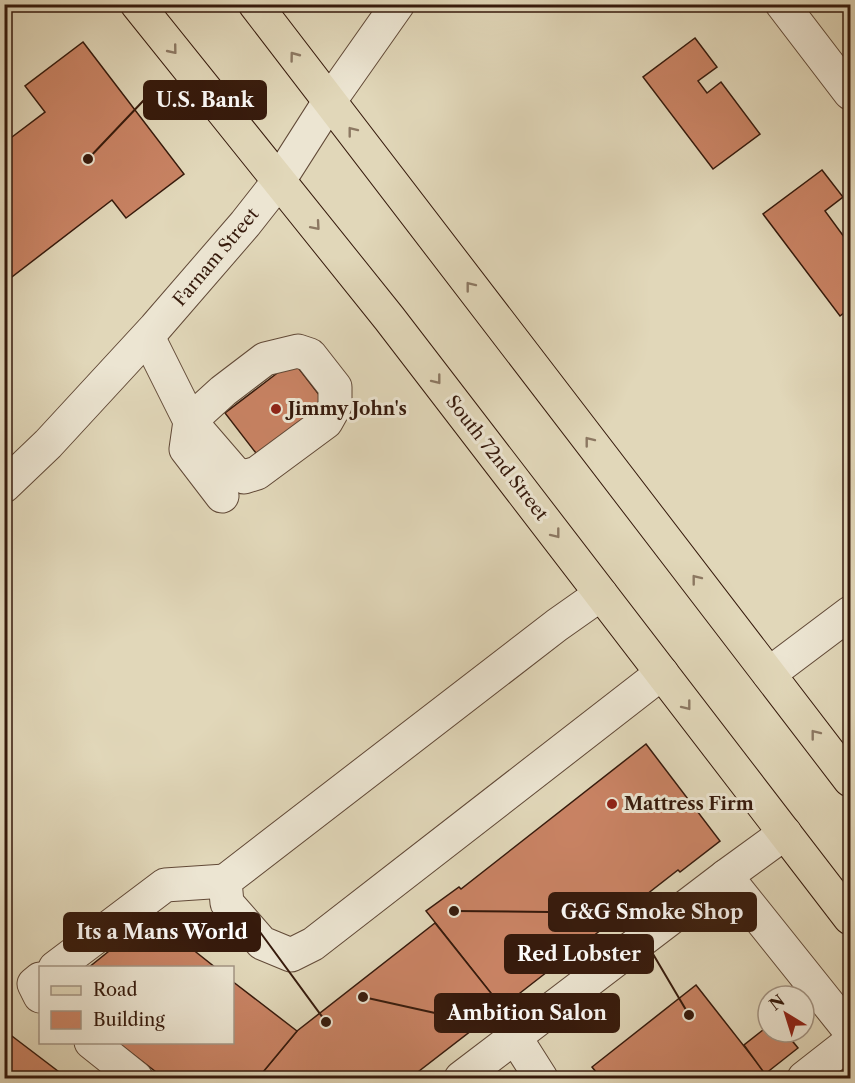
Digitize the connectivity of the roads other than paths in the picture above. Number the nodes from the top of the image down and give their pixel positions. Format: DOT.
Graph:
graph roads {
  1 [pos="137,4"];
  2 [pos="255,4"];
  3 [pos="398,4"];
  4 [pos="782,4"];
  5 [pos="850,93"];
  6 [pos="329,102"];
  7 [pos="278,182"];
  8 [pos="147,337"];
  9 [pos="190,421"];
  10 [pos="4,486"];
  11 [pos="222,496"];
  12 [pos="601,594"];
  13 [pos="850,613"];
  14 [pos="662,673"];
  15 [pos="769,674"];
  16 [pos="850,780"];
  17 [pos="785,833"];
  18 [pos="726,876"];
  19 [pos="225,881"];
  20 [pos="850,918"];
  21 [pos="58,966"];
  22 [pos="39,980"];
  23 [pos="39,994"];
  24 [pos="850,1031"];
  25 [pos="514,1037"];
  26 [pos="850,1041"];
  27 [pos="94,1044"];
  28 [pos="136,1078"];
  29 [pos="461,1078"];
  30 [pos="541,1078"];
  31 [pos="804,1078"];
  1 -- 7 [label="main road, South 72nd Street, one-way"];
  6 -- 2 [label="main road, one-way"];
  3 -- 6 [label="street, Farnam Street"];
  4 -- 5 [label="street"];
  6 -- 7 [label="street, Farnam Street"];
  15 -- 6 [label="main road, one-way"];
  7 -- 8 [label="street, Farnam Street"];
  7 -- 12 [label="main road, South 72nd Street, one-way"];
  8 -- 9 [label="street"];
  8 -- 10 [label="street, Farnam Street"];
  9 -- 9 [label="street"];
  9 -- 11 [label="street"];
  12 -- 14 [label="main road, South 72nd Street"];
  12 -- 19 [label="street"];
  13 -- 15 [label="street"];
  14 -- 17 [label="main road, South 72nd Street, one-way"];
  14 -- 19 [label="street"];
  16 -- 15 [label="main road, one-way"];
  17 -- 18 [label="street"];
  17 -- 20 [label="main road, South 72nd Street"];
  18 -- 24 [label="street"];
  18 -- 25 [label="street"];
  19 -- 21 [label="street"];
  22 -- 23 [label="street"];
  25 -- 29 [label="street"];
  25 -- 30 [label="street"];
  26 -- 31 [label="street"];
  27 -- 28 [label="street"];
}
